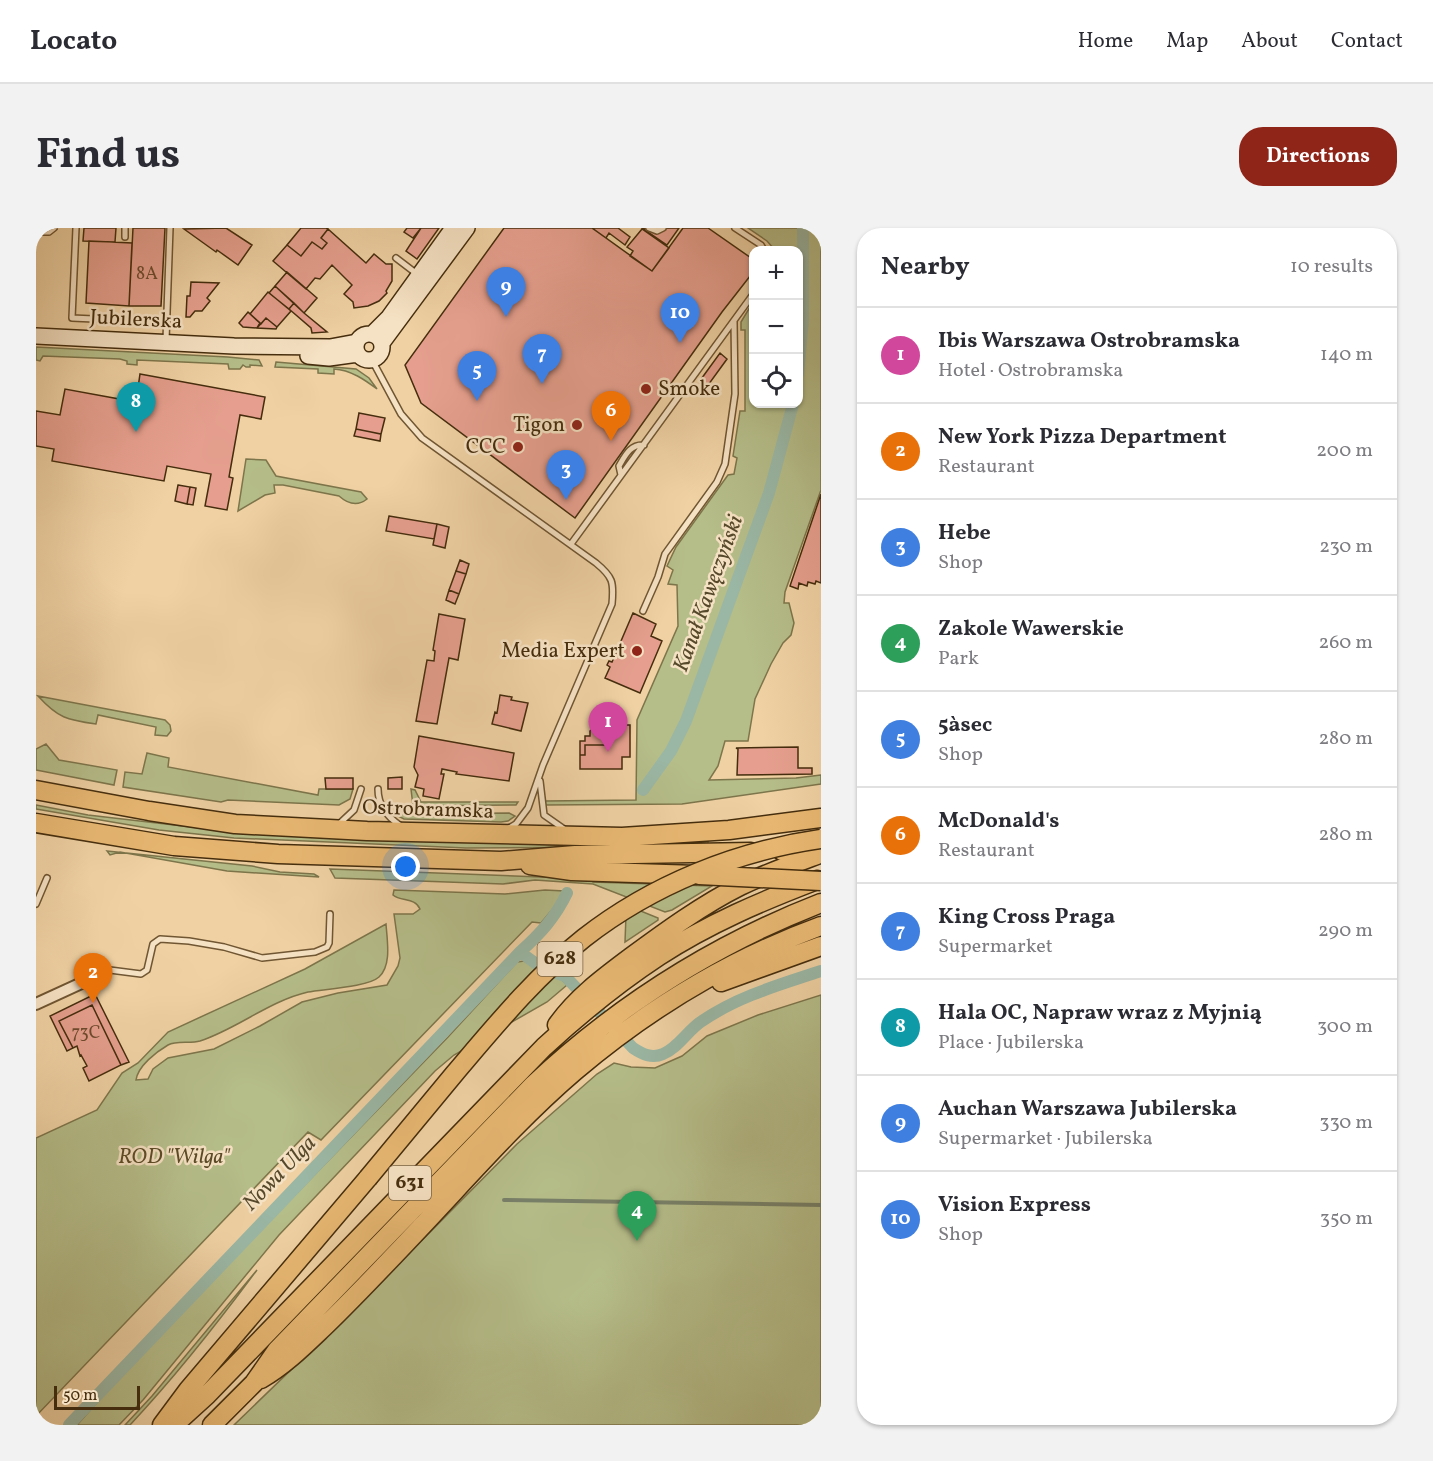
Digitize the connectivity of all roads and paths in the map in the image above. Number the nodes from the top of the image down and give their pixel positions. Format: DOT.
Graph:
graph roads {
  1 [pos="54,228"];
  2 [pos="76,228"];
  3 [pos="125,228"];
  4 [pos="170,228"];
  5 [pos="453,228"];
  6 [pos="467,228"];
  7 [pos="649,228"];
  8 [pos="663,228"];
  9 [pos="735,228"];
  10 [pos="36,232"];
  11 [pos="125,237"];
  12 [pos="761,246"];
  13 [pos="396,258"];
  14 [pos="424,279"];
  15 [pos="749,299"];
  16 [pos="734,321"];
  17 [pos="160,322"];
  18 [pos="36,336"];
  19 [pos="377,338"];
  20 [pos="166,343"];
  21 [pos="362,352"];
  22 [pos="571,544"];
  23 [pos="643,611"];
  24 [pos="540,779"];
  25 [pos="361,789"];
  26 [pos="378,789"];
  27 [pos="36,790"];
  28 [pos="821,818"];
  29 [pos="36,823"];
  30 [pos="330,830"];
  31 [pos="422,833"];
  32 [pos="498,835"];
  33 [pos="576,837"];
  34 [pos="821,838"];
  35 [pos="821,852"];
  36 [pos="501,861"];
  37 [pos="47,878"];
  38 [pos="821,880"];
  39 [pos="821,903"];
  40 [pos="36,904"];
  41 [pos="330,914"];
  42 [pos="821,926"];
  43 [pos="821,946"];
  44 [pos="94,971"];
  45 [pos="86,981"];
  46 [pos="601,989"];
  47 [pos="669,1002"];
  48 [pos="36,1004"];
  49 [pos="254,1383"];
  50 [pos="162,1425"];
  51 [pos="174,1425"];
  52 [pos="212,1425"];
  1 -- 10 [label="lane"];
  2 -- 17 [label="lane"];
  3 -- 11 [label="lane"];
  4 -- 20 [label="lane"];
  5 -- 14 [label="street"];
  6 -- 14 [label="street"];
  7 -- 8 [label="lane"];
  9 -- 12 [label="lane"];
  13 -- 14 [label="lane"];
  14 -- 19 [label="street"];
  15 -- 16 [label="lane"];
  16 -- 22 [label="lane"];
  16 -- 23 [label="lane"];
  18 -- 20 [label="street, Jubilerska"];
  19 -- 21 [label="street"];
  19 -- 21 [label="street"];
  20 -- 21 [label="street, Jubilerska"];
  21 -- 22 [label="lane"];
  22 -- 24 [label="lane"];
  24 -- 32 [label="lane"];
  24 -- 33 [label="lane"];
  25 -- 30 [label="lane"];
  26 -- 31 [label="lane"];
  27 -- 30 [label="main road, Ostrobramska"];
  28 -- 33 [label="main road, Ostrobramska"];
  29 -- 36 [label="main road"];
  30 -- 31 [label="main road, Ostrobramska"];
  31 -- 32 [label="main road, Ostrobramska"];
  32 -- 33 [label="main road, Ostrobramska"];
  34 -- 50 [label="main road, 628, bridge"];
  35 -- 36 [label="main road, bridge"];
  35 -- 46 [label="main road"];
  36 -- 38 [label="main road, bridge"];
  37 -- 40 [label="lane"];
  38 -- 46 [label="main road"];
  39 -- 49 [label="main road, 631"];
  41 -- 44 [label="lane"];
  42 -- 47 [label="main road"];
  43 -- 47 [label="main road"];
  45 -- 48 [label="street"];
  46 -- 51 [label="main road, 631"];
  47 -- 49 [label="main road"];
  49 -- 52 [label="main road"];
}
